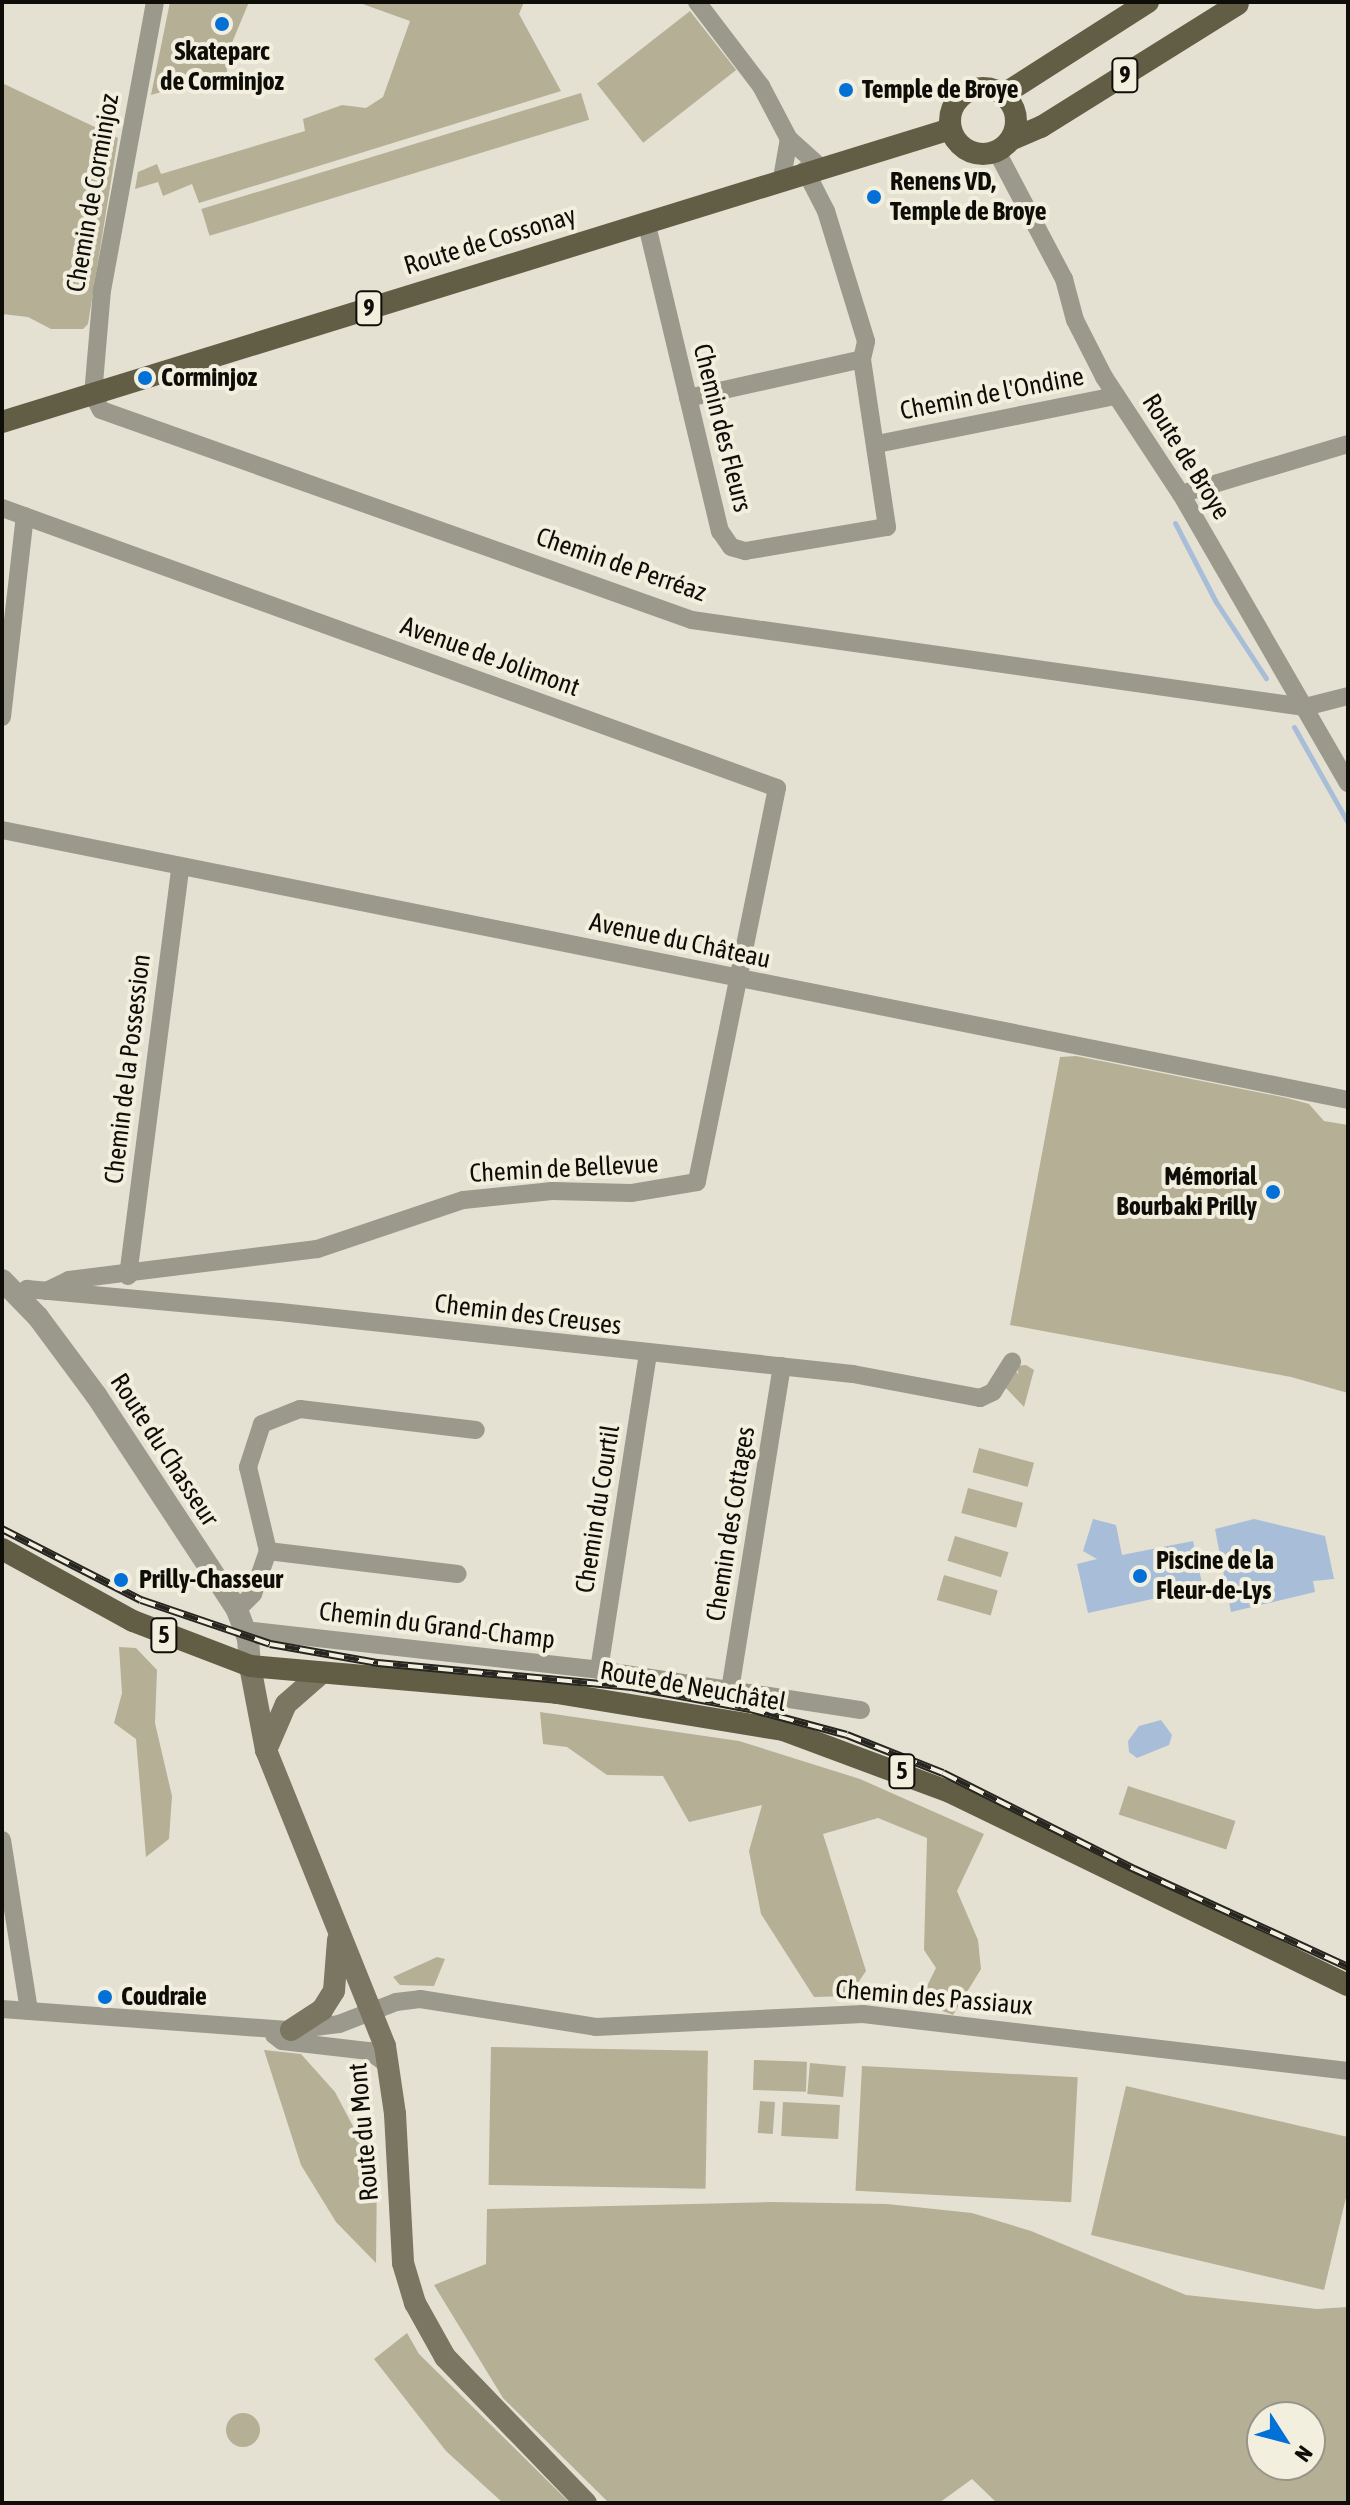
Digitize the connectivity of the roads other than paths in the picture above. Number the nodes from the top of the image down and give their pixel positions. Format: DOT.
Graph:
graph roads {
  1 [pos="155,2"];
  2 [pos="697,2"];
  3 [pos="1148,2"];
  4 [pos="1241,3"];
  5 [pos="1004,94"];
  6 [pos="950,129"];
  7 [pos="789,139"];
  8 [pos="1004,146"];
  9 [pos="812,168"];
  10 [pos="782,178"];
  11 [pos="646,221"];
  12 [pos="862,359"];
  13 [pos="93,395"];
  14 [pos="1116,396"];
  15 [pos="688,398"];
  16 [pos="2,422"];
  17 [pos="877,444"];
  18 [pos="1348,444"];
  19 [pos="1181,494"];
  20 [pos="2,508"];
  21 [pos="25,516"];
  22 [pos="1348,696"];
  23 [pos="1305,707"];
  24 [pos="2,717"];
  25 [pos="1348,783"];
  26 [pos="2,830"];
  27 [pos="180,869"];
  28 [pos="738,980"];
  29 [pos="1348,1100"];
  30 [pos="128,1276"];
  31 [pos="2,1280"];
  32 [pos="46,1291"];
  33 [pos="19,1296"];
  34 [pos="648,1355"];
  35 [pos="1012,1361"];
  36 [pos="782,1366"];
  37 [pos="476,1430"];
  38 [pos="2,1549"];
  39 [pos="268,1551"];
  40 [pos="458,1574"];
  41 [pos="241,1620"];
  42 [pos="250,1666"];
  43 [pos="599,1670"];
  44 [pos="318,1676"];
  45 [pos="730,1690"];
  46 [pos="861,1710"];
  47 [pos="266,1750"];
  48 [pos="2,1840"];
  49 [pos="338,1926"];
  50 [pos="1348,1985"];
  51 [pos="2,2009"];
  52 [pos="29,2011"];
  53 [pos="373,2011"];
  54 [pos="265,2029"];
  55 [pos="291,2030"];
  56 [pos="388,2065"];
  57 [pos="1348,2071"];
  58 [pos="586,2503"];
  1 -- 13 [label="street, Chemin de Corminjoz"];
  2 -- 7 [label="street"];
  3 -- 5 [label="main road, 9"];
  4 -- 8 [label="main road, 9"];
  5 -- 6 [label="main road"];
  5 -- 8 [label="main road"];
  6 -- 8 [label="main road"];
  6 -- 9 [label="main road, Route de Cossonay / 9"];
  7 -- 9 [label="street"];
  7 -- 10 [label="street"];
  8 -- 14 [label="street, Route de Broye"];
  9 -- 10 [label="main road, Route de Cossonay / 9"];
  9 -- 12 [label="street"];
  10 -- 11 [label="main road, Route de Cossonay / 9"];
  11 -- 13 [label="main road, Route de Cossonay / 9"];
  11 -- 15 [label="street, Chemin des Fleurs"];
  12 -- 15 [label="street"];
  12 -- 17 [label="street"];
  13 -- 16 [label="main road, Route de Cossonay / 9"];
  13 -- 23 [label="street, Chemin de Perréaz"];
  14 -- 17 [label="street, Chemin de l'Ondine"];
  14 -- 19 [label="street, Route de Broye"];
  15 -- 17 [label="street, Chemin des Fleurs"];
  18 -- 19 [label="street"];
  19 -- 23 [label="street, Route de Broye"];
  20 -- 21 [label="street, Avenue de Jolimont"];
  21 -- 24 [label="street"];
  21 -- 28 [label="street, Avenue de Jolimont"];
  22 -- 23 [label="street"];
  23 -- 25 [label="street, Route de Broye"];
  26 -- 27 [label="street, Avenue du Château"];
  27 -- 28 [label="street, Avenue du Château"];
  27 -- 30 [label="street, Chemin de la Possession"];
  28 -- 29 [label="street, Avenue du Château"];
  28 -- 30 [label="street, Chemin de Bellevue"];
  30 -- 32 [label="street, Chemin de Bellevue"];
  31 -- 33 [label="street, Route du Chasseur"];
  32 -- 33 [label="street, Chemin des Creuses"];
  32 -- 34 [label="street, Chemin des Creuses"];
  33 -- 41 [label="street, Route du Chasseur"];
  34 -- 36 [label="street, Chemin des Creuses"];
  34 -- 43 [label="street, Chemin du Courtil"];
  35 -- 36 [label="street, Chemin des Creuses"];
  36 -- 45 [label="street, Chemin des Cottages"];
  37 -- 39 [label="street"];
  38 -- 42 [label="main road, Route de Neuchâtel / 5"];
  39 -- 40 [label="street"];
  39 -- 41 [label="street"];
  41 -- 42 [label="street, Route du Chasseur"];
  41 -- 43 [label="street, Chemin du Grand-Champ"];
  42 -- 44 [label="main road, Route de Neuchâtel / 5"];
  42 -- 47 [label="main road, Route du Mont"];
  43 -- 45 [label="street, Chemin du Grand-Champ"];
  44 -- 47 [label="main road"];
  44 -- 50 [label="main road, Route de Neuchâtel / 5"];
  45 -- 46 [label="street, Chemin du Grand-Champ"];
  47 -- 49 [label="main road, Route du Mont"];
  48 -- 52 [label="street"];
  49 -- 53 [label="main road, Route du Mont"];
  49 -- 55 [label="main road"];
  51 -- 52 [label="street"];
  52 -- 54 [label="street"];
  53 -- 55 [label="street, Chemin des Passiaux"];
  53 -- 56 [label="main road, Route du Mont"];
  53 -- 57 [label="street, Chemin des Passiaux"];
  54 -- 55 [label="street, Chemin des Passiaux"];
  54 -- 56 [label="street"];
  56 -- 58 [label="main road, Route du Mont"];
}
